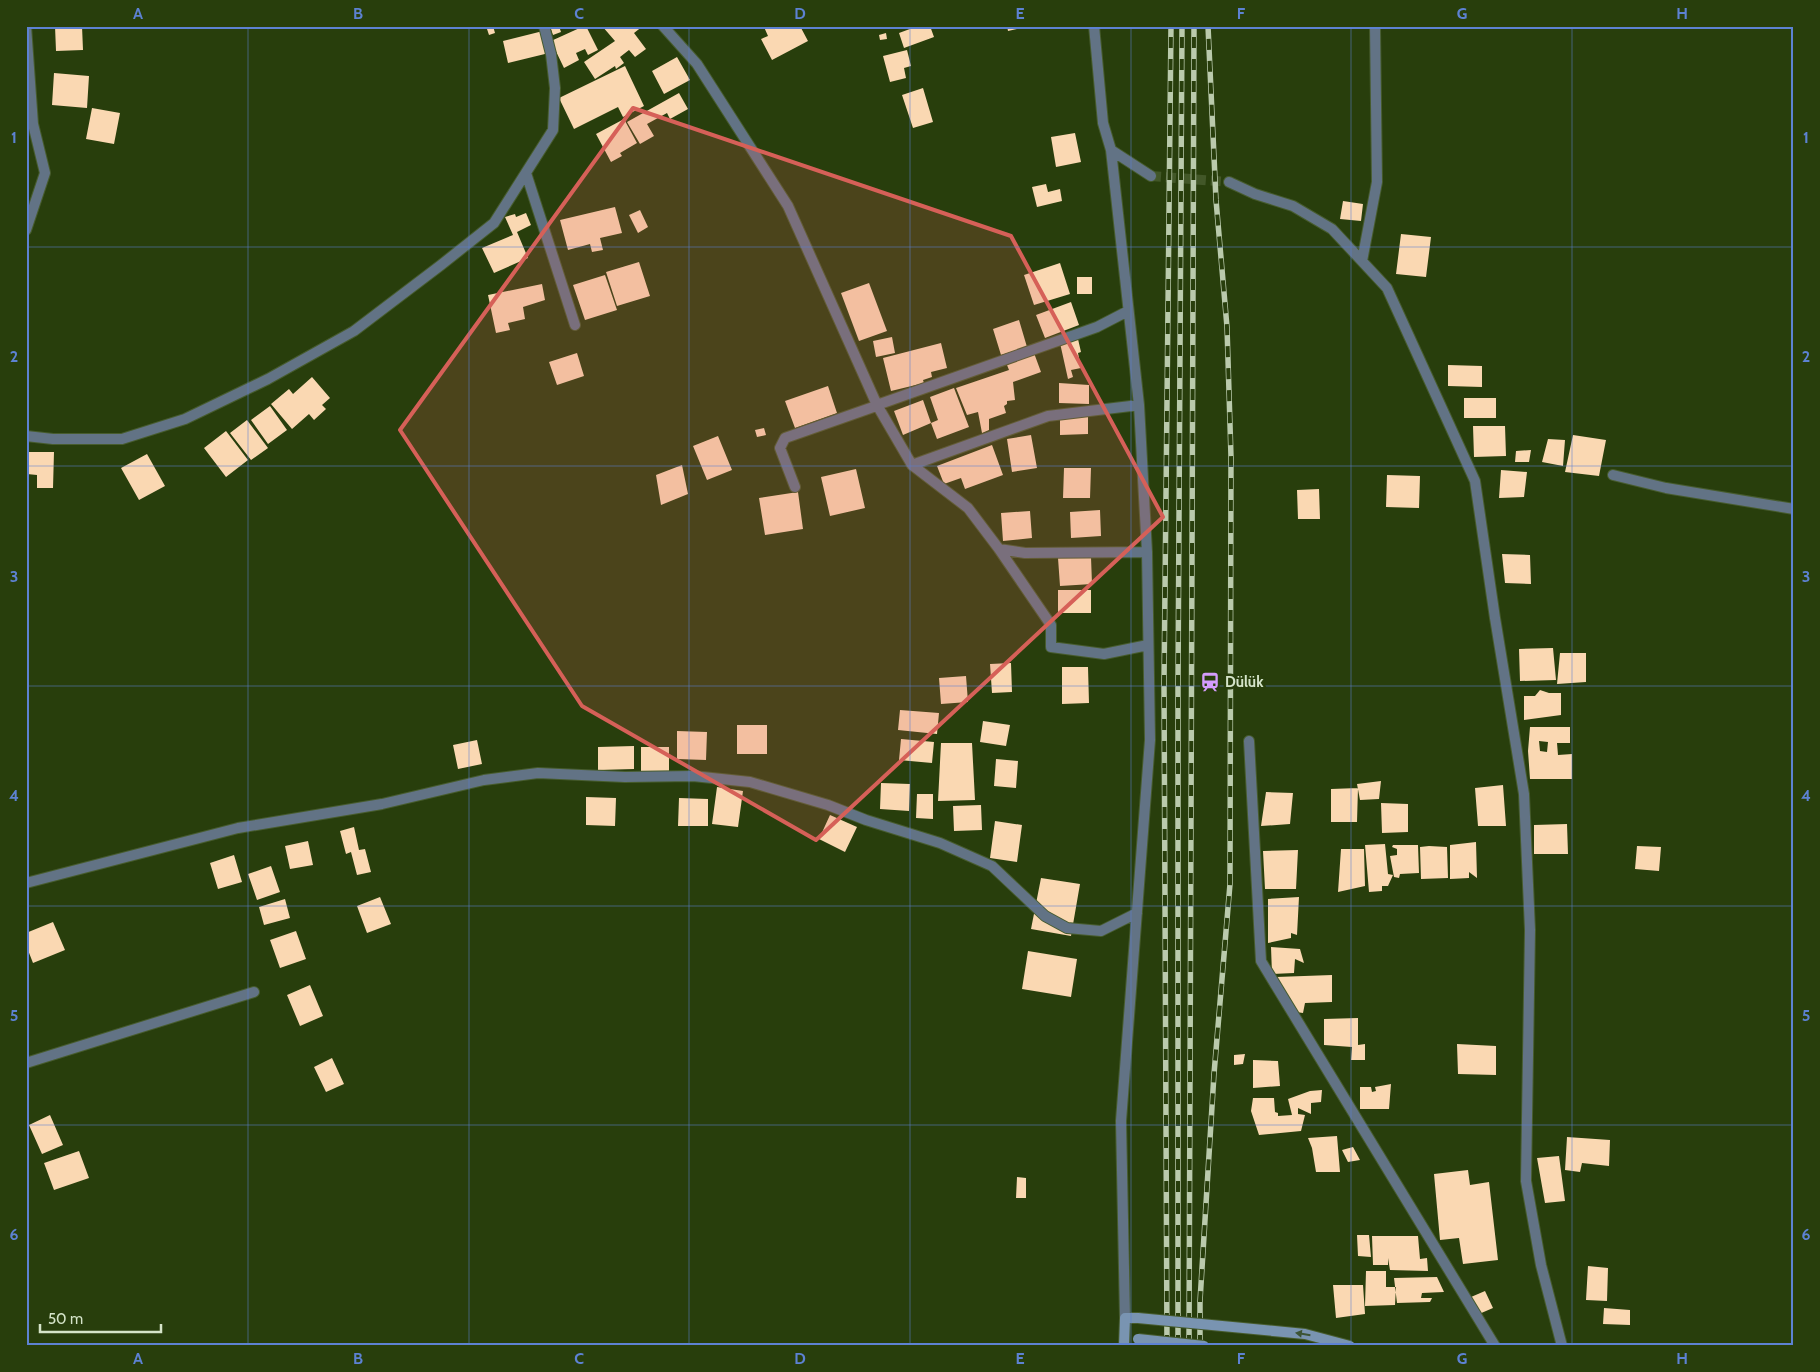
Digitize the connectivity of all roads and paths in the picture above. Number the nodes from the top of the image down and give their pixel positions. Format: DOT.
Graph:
graph roads {
  1 [pos="26,26"];
  2 [pos="544,26"];
  3 [pos="663,26"];
  4 [pos="1094,26"];
  5 [pos="1375,26"];
  6 [pos="1111,150"];
  7 [pos="526,173"];
  8 [pos="1151,176"];
  9 [pos="1229,182"];
  10 [pos="26,230"];
  11 [pos="1362,261"];
  12 [pos="1128,311"];
  13 [pos="575,325"];
  14 [pos="1140,404"];
  15 [pos="878,405"];
  16 [pos="26,436"];
  17 [pos="912,465"];
  18 [pos="1613,475"];
  19 [pos="795,487"];
  20 [pos="1794,509"];
  21 [pos="999,549"];
  22 [pos="1147,552"];
  23 [pos="1148,644"];
  24 [pos="1249,741"];
  25 [pos="26,883"];
  26 [pos="1137,913"];
  27 [pos="254,992"];
  28 [pos="26,1063"];
  29 [pos="1125,1318"];
  30 [pos="1124,1342"];
  31 [pos="1204,1346"];
  32 [pos="1350,1346"];
  33 [pos="1495,1346"];
  34 [pos="1562,1346"];
  1 -- 10 [label="street"];
  2 -- 7 [label="street"];
  3 -- 15 [label="street"];
  4 -- 6 [label="street"];
  5 -- 11 [label="street"];
  6 -- 8 [label="street"];
  6 -- 12 [label="street"];
  7 -- 13 [label="street"];
  7 -- 16 [label="street"];
  9 -- 11 [label="street"];
  11 -- 34 [label="street"];
  12 -- 14 [label="street"];
  12 -- 15 [label="street"];
  14 -- 17 [label="street"];
  14 -- 22 [label="street"];
  15 -- 17 [label="street"];
  15 -- 19 [label="street"];
  17 -- 21 [label="street"];
  18 -- 20 [label="street"];
  21 -- 22 [label="street"];
  21 -- 23 [label="street"];
  22 -- 23 [label="street"];
  23 -- 26 [label="street"];
  24 -- 33 [label="street"];
  25 -- 26 [label="street"];
  26 -- 29 [label="street"];
  27 -- 28 [label="street"];
  29 -- 30 [label="street"];
  32 -- 29 [label="street, one-way, bridge"];
  30 -- 31 [label="street, bridge"];
}
